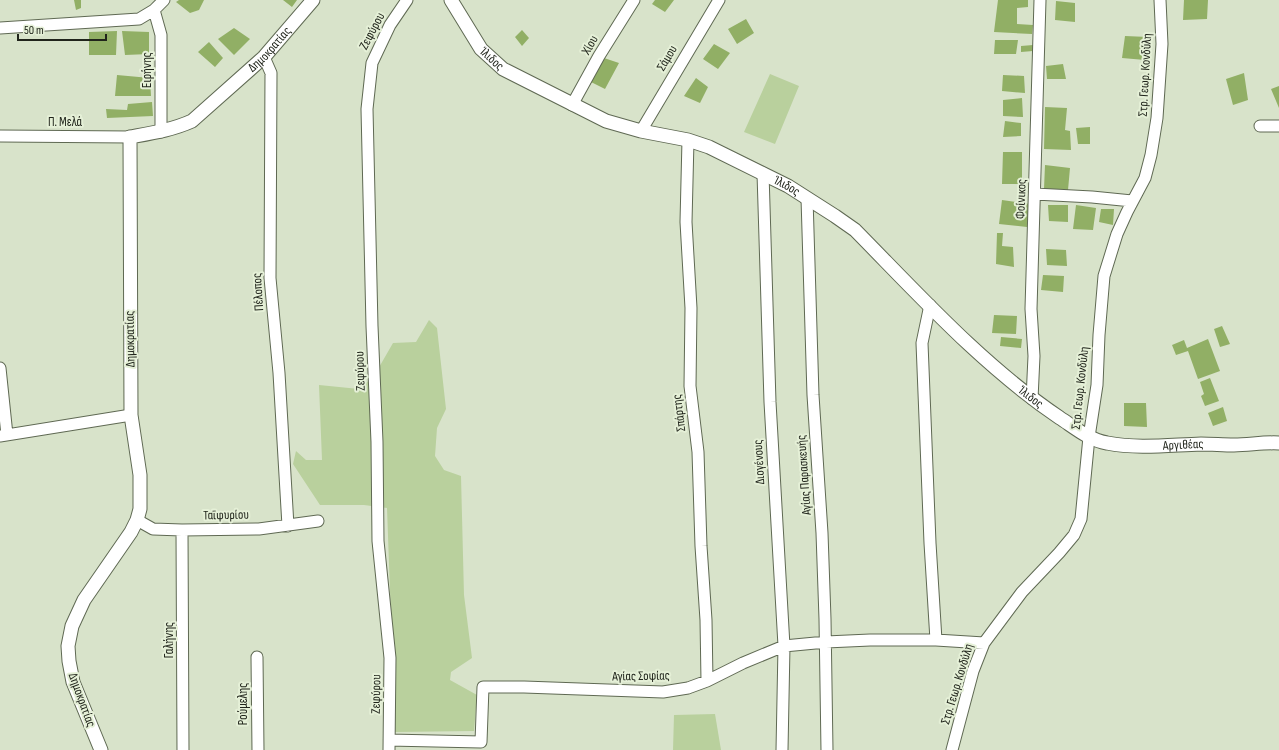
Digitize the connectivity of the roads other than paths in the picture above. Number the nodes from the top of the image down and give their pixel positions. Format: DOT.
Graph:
graph roads {
  1 [pos="164,0"];
  2 [pos="313,0"];
  3 [pos="407,0"];
  4 [pos="452,0"];
  5 [pos="634,0"];
  6 [pos="719,0"];
  7 [pos="1040,0"];
  8 [pos="1160,0"];
  9 [pos="154,10"];
  10 [pos="0,28"];
  11 [pos="264,57"];
  12 [pos="572,105"];
  13 [pos="1260,126"];
  14 [pos="1279,126"];
  15 [pos="641,131"];
  16 [pos="161,132"];
  17 [pos="0,136"];
  18 [pos="130,137"];
  19 [pos="688,140"];
  20 [pos="763,173"];
  21 [pos="1035,194"];
  22 [pos="807,198"];
  23 [pos="1132,201"];
  24 [pos="930,305"];
  25 [pos="0,368"];
  26 [pos="1032,399"];
  27 [pos="131,415"];
  28 [pos="3,436"];
  29 [pos="1089,438"];
  30 [pos="1279,443"];
  31 [pos="137,520"];
  32 [pos="318,521"];
  33 [pos="288,526"];
  34 [pos="182,530"];
  35 [pos="936,640"];
  36 [pos="826,642"];
  37 [pos="984,643"];
  38 [pos="784,646"];
  39 [pos="257,658"];
  40 [pos="707,681"];
  41 [pos="389,745"];
  42 [pos="101,750"];
  43 [pos="183,750"];
  44 [pos="258,750"];
  45 [pos="782,750"];
  46 [pos="827,750"];
  47 [pos="952,750"];
  1 -- 9 [label="street"];
  2 -- 11 [label="street, Δημοκρατίας"];
  3 -- 41 [label="street, Ζεφύρου"];
  4 -- 12 [label="street, Ίλιδος"];
  5 -- 12 [label="street, Χίου"];
  6 -- 15 [label="street, Σάμου"];
  7 -- 21 [label="street, Φοίνικος"];
  8 -- 23 [label="street, Στρ. Γεωρ. Κονδύλη"];
  9 -- 10 [label="street"];
  9 -- 16 [label="street, Ειρήνης"];
  11 -- 16 [label="street, Δημοκρατίας"];
  11 -- 33 [label="street, Πέλοπος"];
  12 -- 15 [label="street, Ίλιδος"];
  13 -- 14 [label="street"];
  15 -- 19 [label="street, Ίλιδος"];
  16 -- 18 [label="street, Δημοκρατίας"];
  17 -- 18 [label="street, Π. Μελά"];
  18 -- 27 [label="street, Δημοκρατίας"];
  19 -- 20 [label="street, Ίλιδος"];
  19 -- 40 [label="street, Σπάρτης"];
  20 -- 22 [label="street, Ίλιδος"];
  20 -- 38 [label="street, Διογένους"];
  21 -- 23 [label="street"];
  21 -- 26 [label="street, Φοίνικος"];
  22 -- 24 [label="street, Ίλιδος"];
  22 -- 36 [label="street, Αγίας Παρασκευής"];
  23 -- 29 [label="street, Στρ. Γεωρ. Κονδύλη"];
  24 -- 26 [label="street, Ίλιδος"];
  24 -- 35 [label="street"];
  25 -- 28 [label="street"];
  26 -- 29 [label="street, Ίλιδος"];
  27 -- 28 [label="street"];
  27 -- 31 [label="street, Δημοκρατίας"];
  29 -- 30 [label="street, Αργιθέας"];
  29 -- 37 [label="street, Στρ. Γεωρ. Κονδύλη"];
  31 -- 34 [label="street, Ταϊφυρίου"];
  31 -- 42 [label="street, Δημοκρατίας"];
  32 -- 33 [label="street, Ταϊφυρίου"];
  33 -- 34 [label="street, Ταϊφυρίου"];
  34 -- 43 [label="street, Γαλήνης"];
  35 -- 36 [label="street, Αγίας Σοφίας"];
  35 -- 37 [label="street, Αγίας Σοφίας"];
  36 -- 38 [label="street, Αγίας Σοφίας"];
  36 -- 46 [label="street, Αγίας Παρασκευής"];
  37 -- 47 [label="street, Στρ. Γεωρ. Κονδύλη"];
  38 -- 40 [label="street, Αγίας Σοφίας"];
  38 -- 45 [label="street, Διογένους"];
  39 -- 44 [label="street, Ρούμελης"];
  40 -- 41 [label="street, Αγίας Σοφίας"];
}
